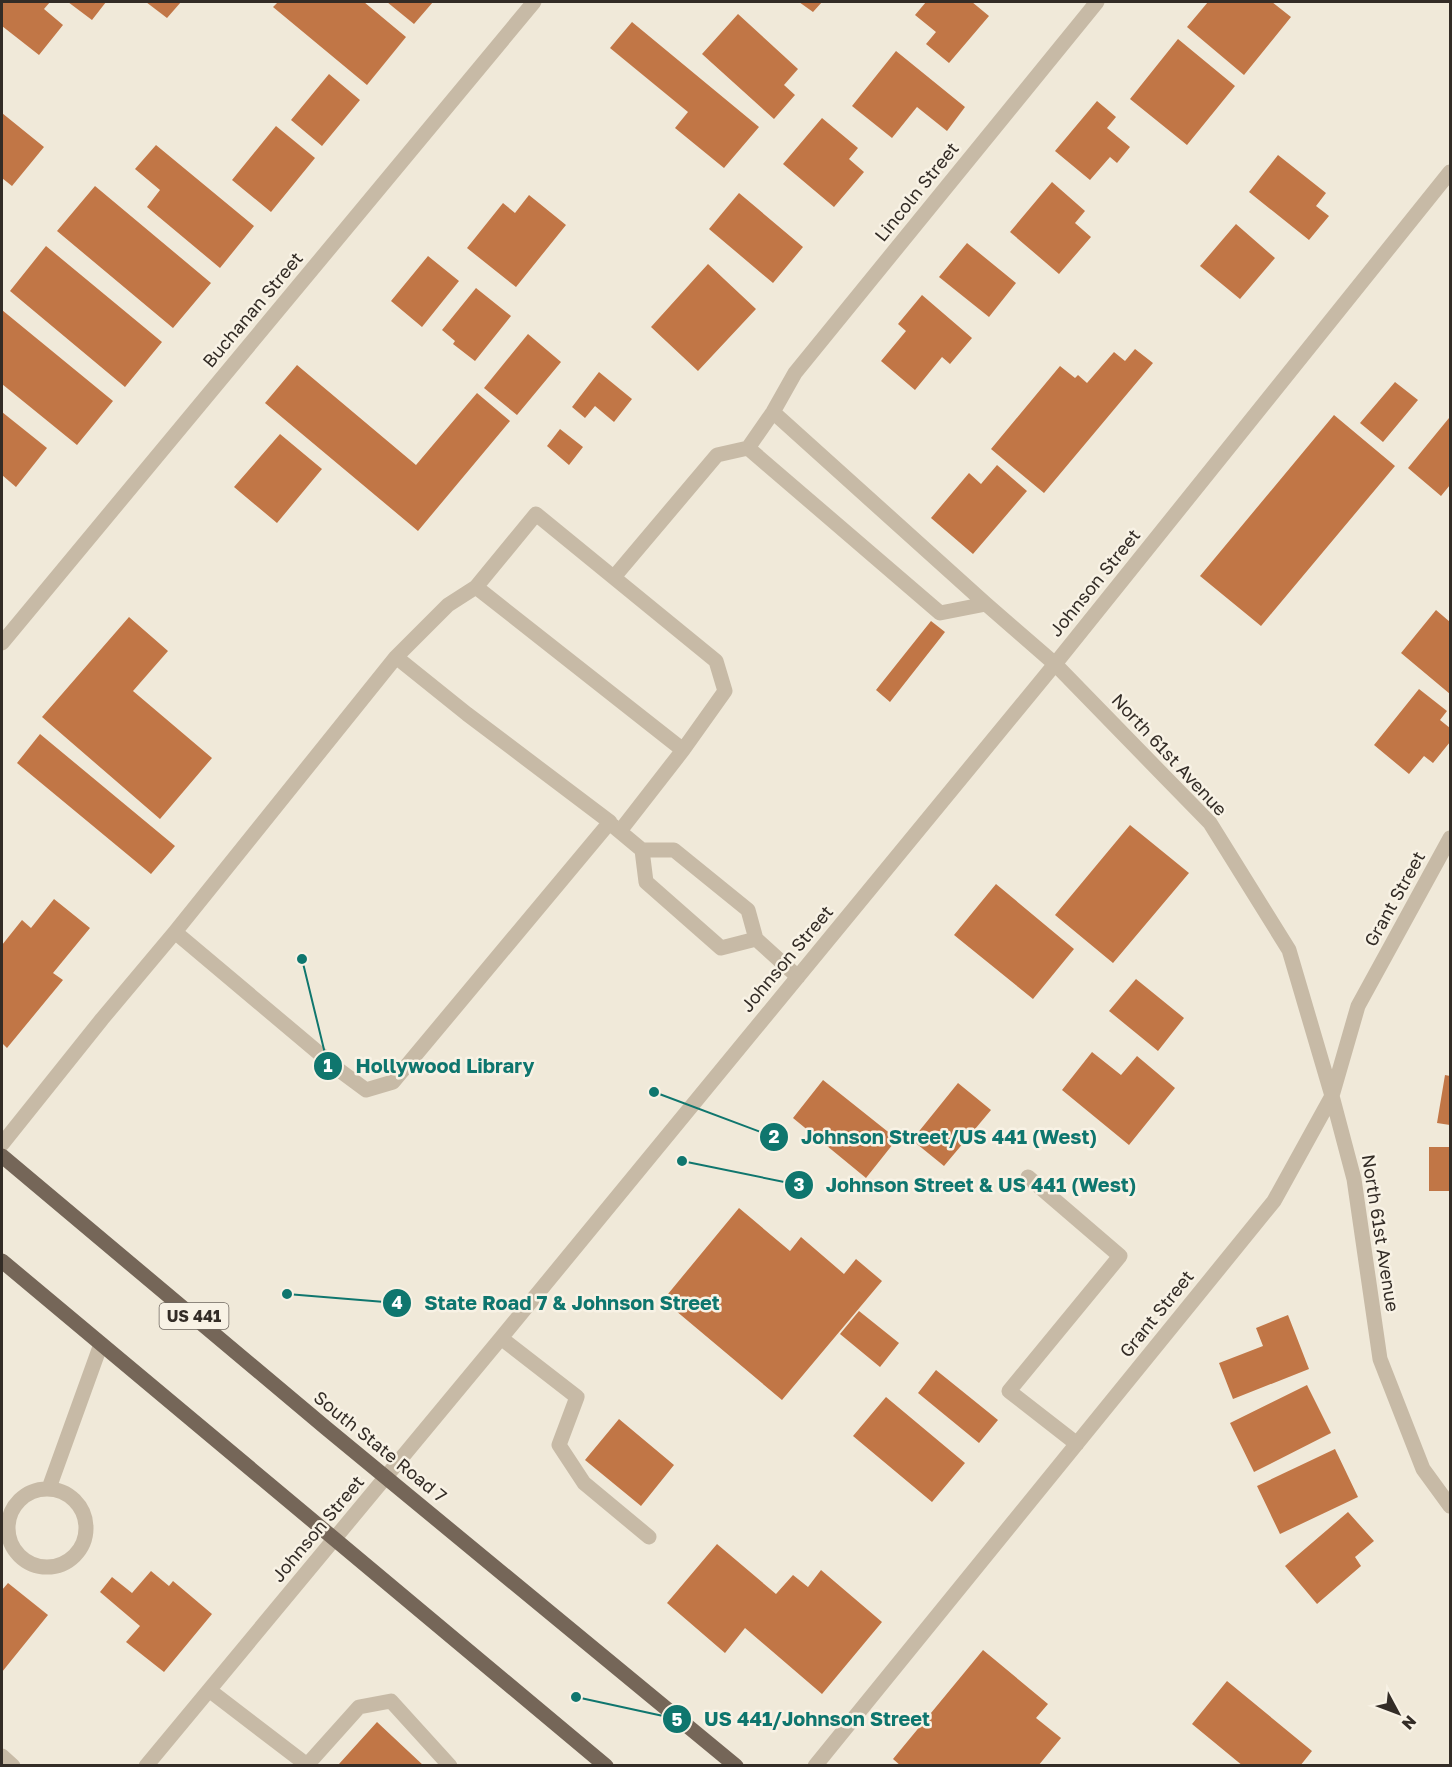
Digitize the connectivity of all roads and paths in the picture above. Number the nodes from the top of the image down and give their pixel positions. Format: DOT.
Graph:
graph roads {
  1 [pos="534,2"];
  2 [pos="1097,2"];
  3 [pos="1450,172"];
  4 [pos="773,412"];
  5 [pos="748,448"];
  6 [pos="614,577"];
  7 [pos="476,587"];
  8 [pos="986,604"];
  9 [pos="2,643"];
  10 [pos="396,657"];
  11 [pos="1055,663"];
  12 [pos="682,750"];
  13 [pos="615,827"];
  14 [pos="1450,838"];
  15 [pos="642,850"];
  16 [pos="175,932"];
  17 [pos="756,939"];
  18 [pos="798,977"];
  19 [pos="1332,1096"];
  20 [pos="2,1144"];
  21 [pos="2,1156"];
  22 [pos="1028,1177"];
  23 [pos="2,1261"];
  24 [pos="501,1338"];
  25 [pos="101,1344"];
  26 [pos="1077,1444"];
  27 [pos="386,1477"];
  28 [pos="49,1488"];
  29 [pos="1450,1506"];
  30 [pos="6,1514"];
  31 [pos="649,1537"];
  32 [pos="334,1540"];
  33 [pos="18,1554"];
  34 [pos="2,1556"];
  35 [pos="209,1690"];
  36 [pos="2,1756"];
  37 [pos="307,1765"];
  38 [pos="13,1766"];
  39 [pos="146,1766"];
  40 [pos="450,1766"];
  41 [pos="606,1766"];
  42 [pos="736,1766"];
  43 [pos="815,1766"];
  1 -- 9 [label="street, Buchanan Street"];
  2 -- 4 [label="street, Lincoln Street"];
  3 -- 11 [label="street, Johnson Street"];
  4 -- 5 [label="street, Lincoln Street"];
  4 -- 8 [label="street, North 61st Avenue"];
  5 -- 6 [label="street"];
  5 -- 8 [label="street"];
  6 -- 7 [label="street"];
  6 -- 12 [label="street"];
  7 -- 10 [label="street"];
  7 -- 12 [label="street"];
  8 -- 11 [label="street, North 61st Avenue"];
  10 -- 13 [label="street"];
  10 -- 16 [label="street"];
  11 -- 18 [label="street, Johnson Street"];
  11 -- 19 [label="street, North 61st Avenue"];
  12 -- 13 [label="street"];
  13 -- 15 [label="street"];
  13 -- 16 [label="street"];
  14 -- 19 [label="street, Grant Street"];
  15 -- 17 [label="street"];
  15 -- 17 [label="street"];
  16 -- 20 [label="street"];
  17 -- 18 [label="street"];
  18 -- 24 [label="street, Johnson Street"];
  19 -- 26 [label="street, Grant Street"];
  19 -- 29 [label="street, North 61st Avenue"];
  21 -- 27 [label="main road, South State Road 7 / US 441"];
  22 -- 26 [label="street"];
  23 -- 25 [label="main road"];
  24 -- 27 [label="street, Johnson Street"];
  24 -- 31 [label="street"];
  25 -- 28 [label="street"];
  25 -- 32 [label="main road"];
  26 -- 43 [label="street, Grant Street"];
  27 -- 32 [label="street, Johnson Street"];
  27 -- 42 [label="main road, South State Road 7 / US 441"];
  28 -- 30 [label="street"];
  28 -- 33 [label="street"];
  30 -- 33 [label="street"];
  32 -- 35 [label="street, Johnson Street"];
  32 -- 41 [label="main road"];
  33 -- 34 [label="street"];
  35 -- 37 [label="street"];
  35 -- 39 [label="street, Johnson Street"];
  36 -- 38 [label="street"];
  37 -- 40 [label="street"];
}
